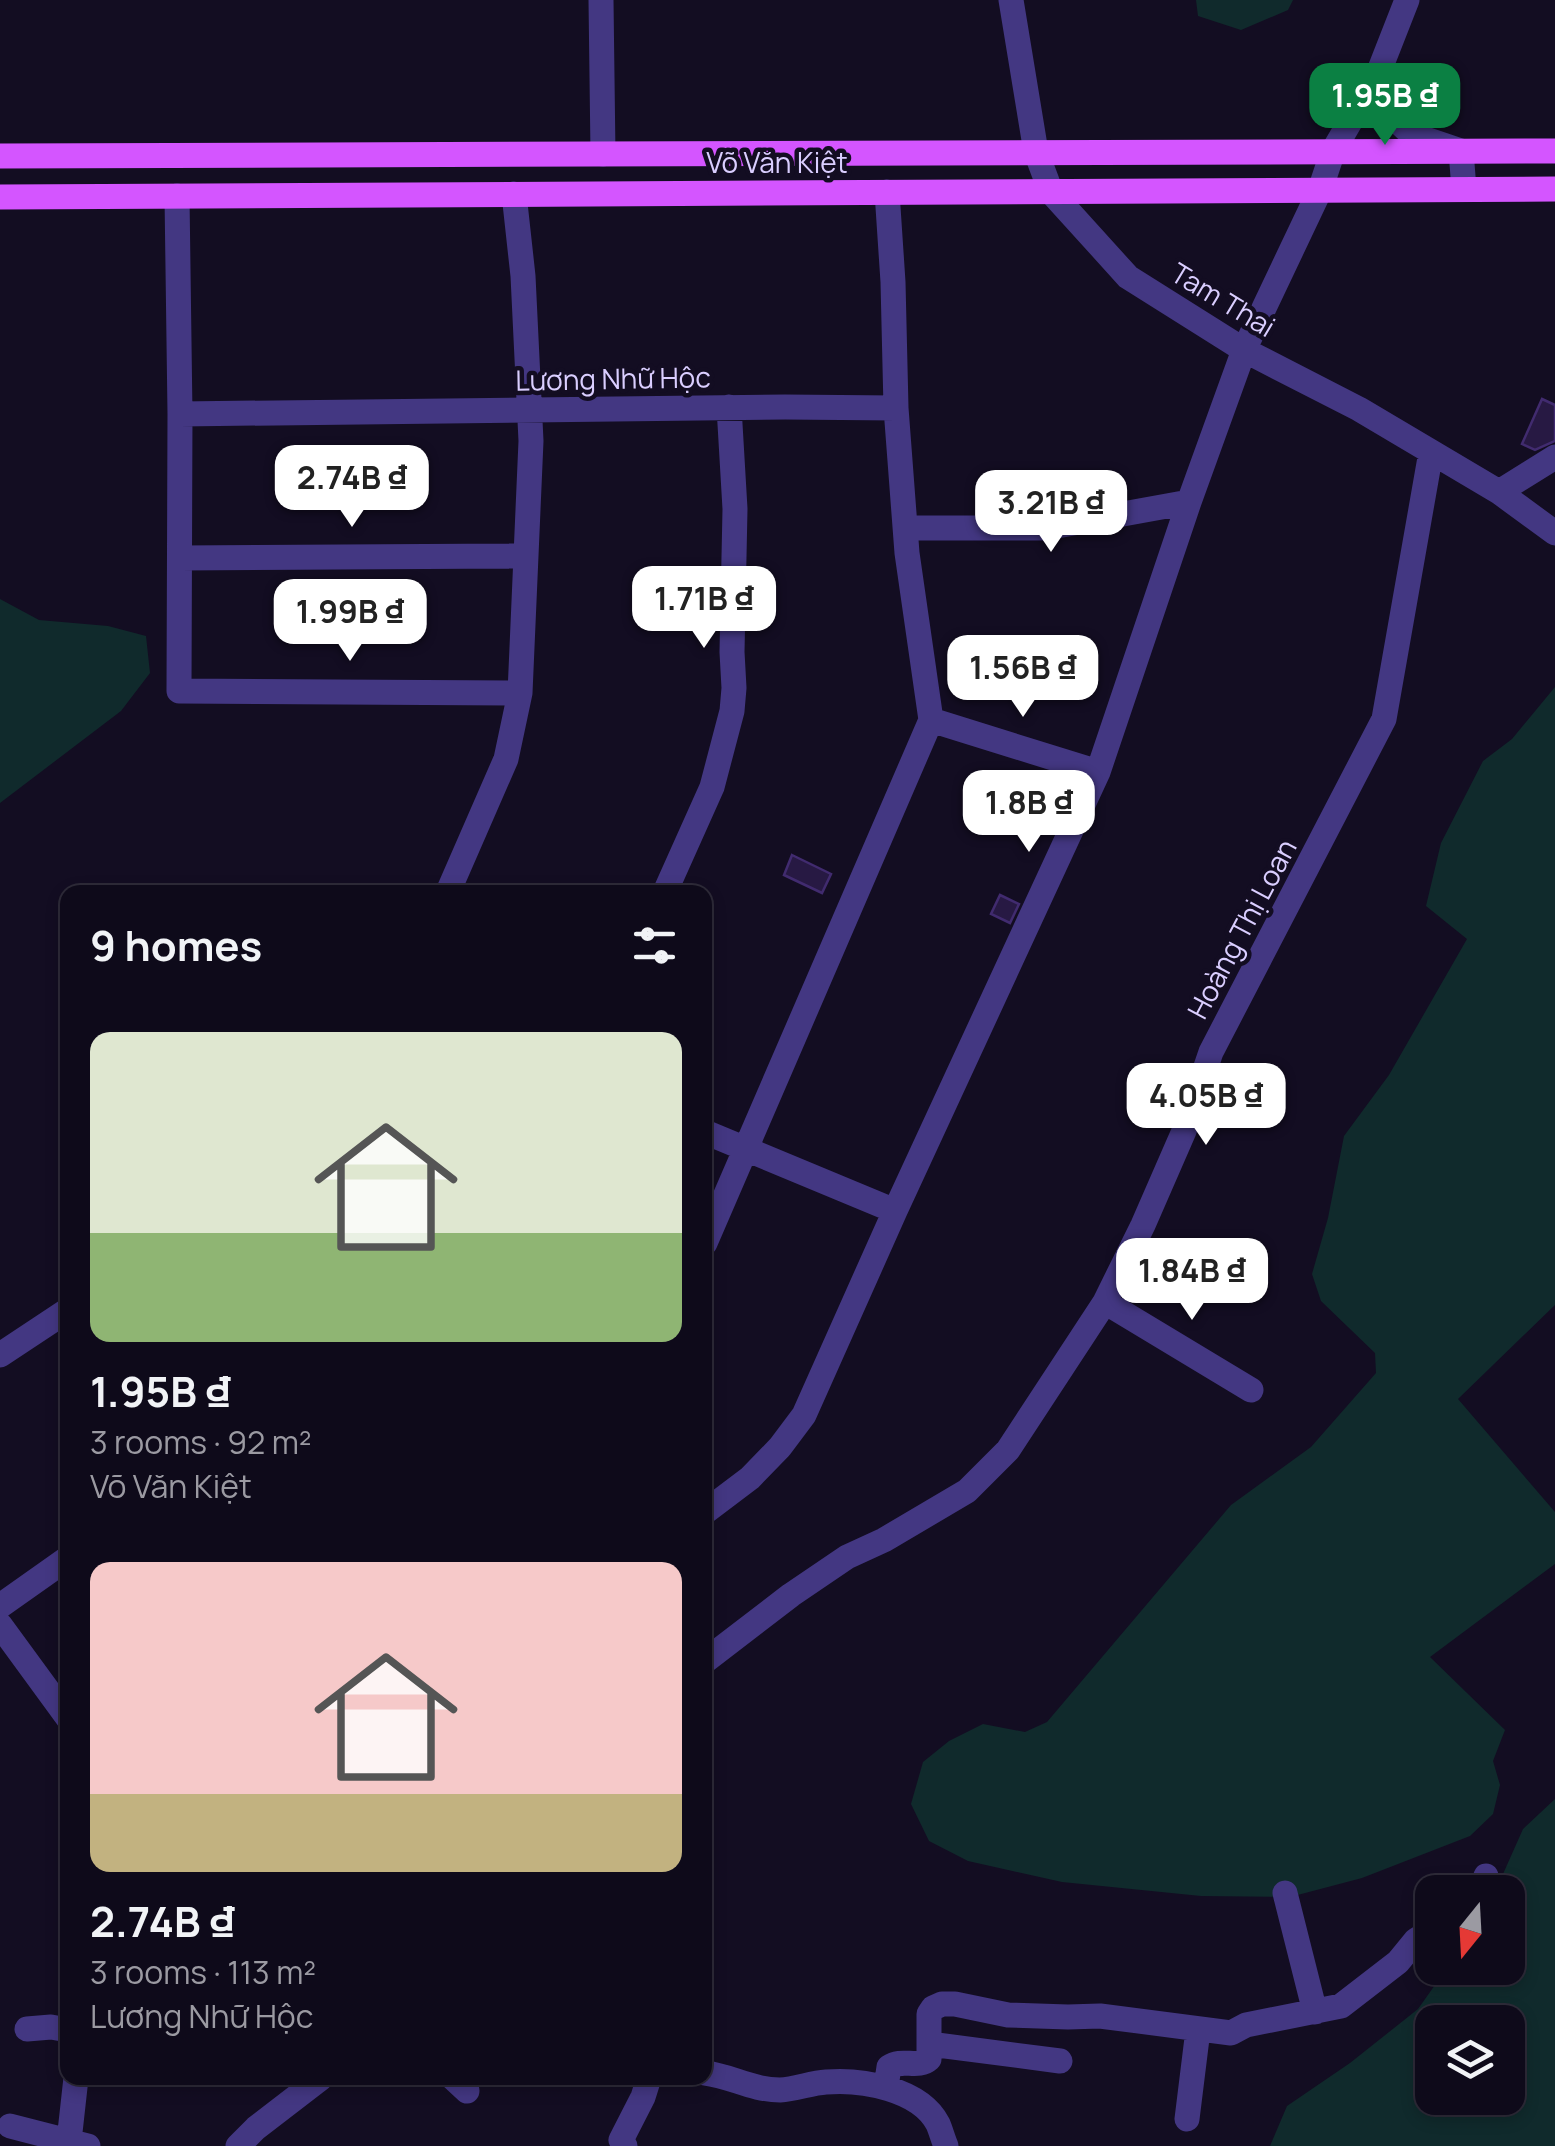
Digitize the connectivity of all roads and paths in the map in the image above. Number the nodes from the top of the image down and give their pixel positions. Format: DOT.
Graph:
graph roads {
  1 [pos="601,0"];
  2 [pos="1011,0"];
  3 [pos="1407,0"];
  4 [pos="1378,74"];
  5 [pos="1555,150"];
  6 [pos="1461,151"];
  7 [pos="1036,152"];
  8 [pos="1334,152"];
  9 [pos="603,154"];
  10 [pos="0,156"];
  11 [pos="1555,189"];
  12 [pos="1320,190"];
  13 [pos="1464,190"];
  14 [pos="887,192"];
  15 [pos="1050,192"];
  16 [pos="514,194"];
  17 [pos="177,196"];
  18 [pos="0,197"];
  19 [pos="1244,350"];
  20 [pos="729,408"];
  21 [pos="896,408"];
  22 [pos="529,410"];
  23 [pos="180,414"];
  24 [pos="1431,452"];
  25 [pos="1555,457"];
  26 [pos="1499,492"];
  27 [pos="1188,502"];
  28 [pos="907,528"];
  29 [pos="1555,532"];
  30 [pos="525,556"];
  31 [pos="180,558"];
  32 [pos="520,693"];
  33 [pos="931,720"];
  34 [pos="1098,772"];
  35 [pos="451,885"];
  36 [pos="668,885"];
  37 [pos="712,1135"];
  38 [pos="747,1150"];
  39 [pos="895,1212"];
  40 [pos="712,1228"];
  41 [pos="1105,1302"];
  42 [pos="60,1315"];
  43 [pos="0,1355"];
  44 [pos="1252,1390"];
  45 [pos="712,1507"];
  46 [pos="60,1564"];
  47 [pos="0,1606"];
  48 [pos="0,1626"];
  49 [pos="712,1656"];
  50 [pos="60,1707"];
  51 [pos="1285,1893"];
  52 [pos="1415,1941"];
  53 [pos="1315,2012"];
  54 [pos="27,2029"];
  55 [pos="60,2029"];
  56 [pos="1198,2030"];
  57 [pos="930,2044"];
  58 [pos="1060,2061"];
  59 [pos="712,2073"];
  60 [pos="76,2085"];
  61 [pos="312,2085"];
  62 [pos="647,2085"];
  63 [pos="886,2087"];
  64 [pos="1188,2118"];
  65 [pos="10,2126"];
  66 [pos="78,2144"];
  67 [pos="622,2144"];
  68 [pos="238,2146"];
  69 [pos="946,2146"];
  1 -- 9 [label="street"];
  2 -- 7 [label="street, Tam Thai"];
  3 -- 4 [label="street"];
  4 -- 6 [label="street"];
  4 -- 8 [label="street"];
  5 -- 6 [label="main road, Võ Văn Kiệt"];
  6 -- 8 [label="main road, Võ Văn Kiệt"];
  6 -- 13 [label="street"];
  7 -- 8 [label="main road, Võ Văn Kiệt"];
  7 -- 9 [label="main road, Võ Văn Kiệt"];
  7 -- 15 [label="street, Tam Thai"];
  8 -- 12 [label="street"];
  9 -- 10 [label="main road, Võ Văn Kiệt"];
  11 -- 13 [label="main road, Võ Văn Kiệt"];
  12 -- 13 [label="main road, Võ Văn Kiệt"];
  12 -- 15 [label="main road, Võ Văn Kiệt"];
  12 -- 19 [label="street"];
  14 -- 15 [label="main road, Võ Văn Kiệt"];
  14 -- 16 [label="main road, Võ Văn Kiệt"];
  14 -- 21 [label="street"];
  15 -- 19 [label="street, Tam Thai"];
  16 -- 17 [label="main road, Võ Văn Kiệt"];
  16 -- 22 [label="street"];
  17 -- 18 [label="main road, Võ Văn Kiệt"];
  17 -- 23 [label="street"];
  19 -- 24 [label="street, Tam Thai"];
  19 -- 27 [label="street"];
  20 -- 21 [label="street"];
  20 -- 22 [label="street, Lương Nhữ Hộc"];
  20 -- 36 [label="street, Lương Nhữ Hộc"];
  21 -- 28 [label="street"];
  22 -- 23 [label="street, Lương Nhữ Hộc"];
  22 -- 30 [label="street"];
  23 -- 31 [label="street"];
  24 -- 26 [label="street, Tam Thai"];
  24 -- 41 [label="street, Hoàng Thị Loan"];
  25 -- 26 [label="street"];
  26 -- 29 [label="street, Tam Thai"];
  27 -- 28 [label="street"];
  27 -- 34 [label="street"];
  28 -- 33 [label="street"];
  30 -- 31 [label="street"];
  30 -- 32 [label="street"];
  31 -- 32 [label="street"];
  32 -- 35 [label="street"];
  33 -- 34 [label="street"];
  33 -- 38 [label="street"];
  34 -- 39 [label="street"];
  37 -- 38 [label="street"];
  38 -- 39 [label="street"];
  38 -- 40 [label="street"];
  39 -- 45 [label="street"];
  41 -- 44 [label="street"];
  41 -- 49 [label="street, Hoàng Thị Loan"];
  42 -- 43 [label="street"];
  46 -- 47 [label="street"];
  48 -- 50 [label="street"];
  51 -- 53 [label="street"];
  52 -- 53 [label="street"];
  53 -- 56 [label="street"];
  54 -- 55 [label="street"];
  56 -- 57 [label="street"];
  56 -- 64 [label="street"];
  57 -- 58 [label="street"];
  57 -- 63 [label="street"];
  59 -- 63 [label="street"];
  60 -- 66 [label="street"];
  61 -- 68 [label="street"];
  62 -- 67 [label="street"];
  63 -- 69 [label="street"];
  65 -- 66 [label="street"];
}
